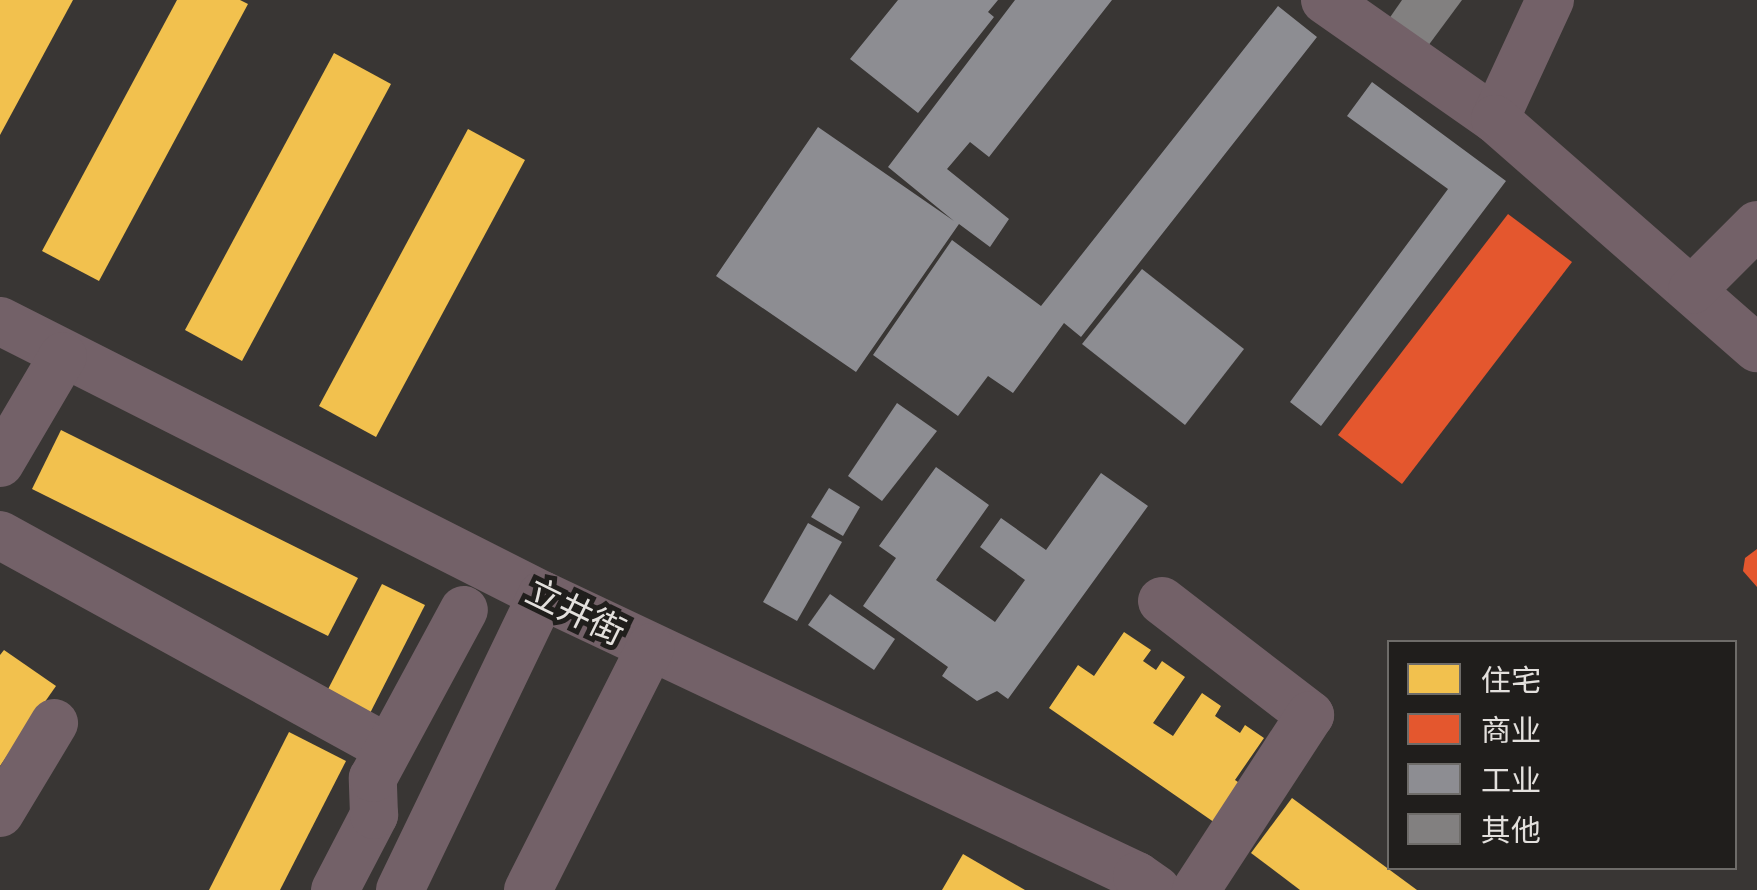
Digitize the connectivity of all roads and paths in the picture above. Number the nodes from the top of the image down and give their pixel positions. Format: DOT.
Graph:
graph roads {
  1 [pos="1326,0"];
  2 [pos="1550,0"];
  3 [pos="1495,119"];
  4 [pos="1757,225"];
  5 [pos="1692,290"];
  6 [pos="0,321"];
  7 [pos="1757,348"];
  8 [pos="63,356"];
  9 [pos="0,464"];
  10 [pos="0,535"];
  11 [pos="542,595"];
  12 [pos="1162,601"];
  13 [pos="464,610"];
  14 [pos="651,647"];
  15 [pos="54,723"];
  16 [pos="388,748"];
  17 [pos="0,813"];
  18 [pos="335,890"];
  19 [pos="400,890"];
  20 [pos="528,890"];
  21 [pos="1157,890"];
  22 [pos="1196,890"];
  1 -- 3 [label="street"];
  2 -- 3 [label="street"];
  3 -- 5 [label="street"];
  4 -- 5 [label="street"];
  5 -- 7 [label="street"];
  6 -- 8 [label="street, 立井街"];
  8 -- 9 [label="street"];
  8 -- 11 [label="street, 立井街"];
  10 -- 16 [label="street"];
  11 -- 14 [label="street, 立井街"];
  11 -- 19 [label="street"];
  12 -- 22 [label="street"];
  13 -- 16 [label="street"];
  14 -- 20 [label="street"];
  14 -- 21 [label="street, 立井街"];
  15 -- 17 [label="street"];
  16 -- 18 [label="street"];
}
